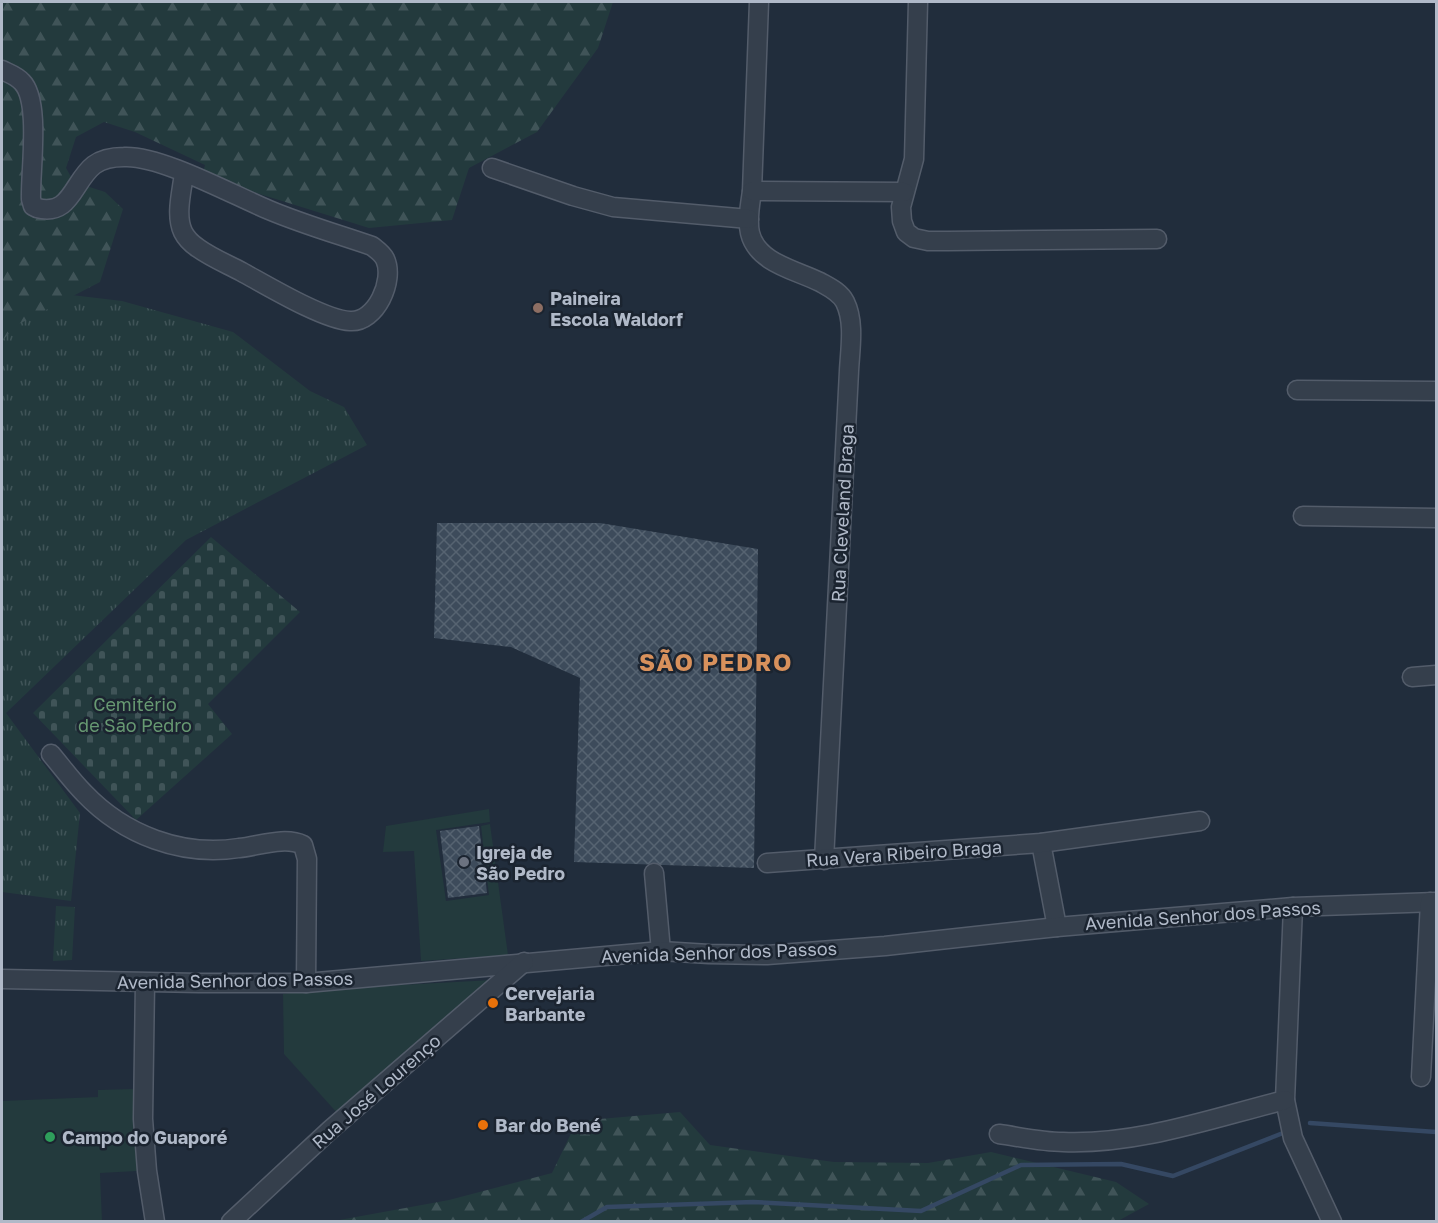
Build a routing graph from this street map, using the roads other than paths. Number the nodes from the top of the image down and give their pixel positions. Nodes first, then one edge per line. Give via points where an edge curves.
1 (759, 2) edge
2 (918, 2) edge
3 (2, 70) edge
4 (492, 168) dead end
5 (184, 173) junction
6 (752, 191) junction
7 (904, 192) junction
8 (749, 219) junction
9 (1157, 239) dead end
10 (1297, 390) dead end
11 (1437, 391) edge
12 (1303, 516) dead end
13 (1437, 518) edge
14 (1437, 675) edge
15 (1412, 677) dead end
16 (51, 754) dead end
17 (1200, 821) dead end
18 (1041, 843) junction
19 (824, 860) junction
20 (767, 863) dead end
21 (654, 873) dead end
22 (1433, 902) edge
23 (1293, 907) junction
24 (1057, 927) junction
25 (661, 951) junction
26 (524, 962) junction
27 (2, 979) edge
28 (145, 982) junction
29 (306, 983) junction
30 (1421, 1077) dead end
31 (1284, 1100) junction
32 (999, 1134) dead end
33 (155, 1221) edge
34 (231, 1221) edge
35 (1332, 1221) edge

1 - 6 street
2 - 7 street via 914,159
3 - 5 street via 23,82 29,94 34,138 31,199 37,208 50,210 62,204 94,165 109,158 146,159
4 - 8 street via 613,207
5 - 5 street via 270,210 372,246 386,259 380,301 362,320 334,317 197,248 181,229
6 - 7 street
6 - 8 street
7 - 9 street via 901,207 906,232 928,241
8 - 19 street, Rua Cleveland Braga via 755,246 781,265 832,288 845,301 849,316
10 - 11 street
12 - 13 street
14 - 15 street
16 - 29 street via 84,794 108,815 166,844 214,851 289,841 303,845 307,859
17 - 18 street, Rua Vera Ribeiro Braga
18 - 19 street, Rua Vera Ribeiro Braga
18 - 24 street
19 - 20 street, Rua Vera Ribeiro Braga
21 - 25 street
22 - 23 street, Avenida Senhor dos Passos
22 - 30 street
23 - 24 street, Avenida Senhor dos Passos
23 - 31 street
24 - 25 street, Avenida Senhor dos Passos via 767,955
25 - 26 street, Avenida Senhor dos Passos
26 - 29 street, Avenida Senhor dos Passos
26 - 34 street, Rua José Lourenço
27 - 28 street, Avenida Senhor dos Passos
28 - 29 street, Avenida Senhor dos Passos
28 - 33 street via 143,1119
31 - 32 street via 1143,1136 1111,1140 1063,1142
31 - 35 street via 1293,1138

